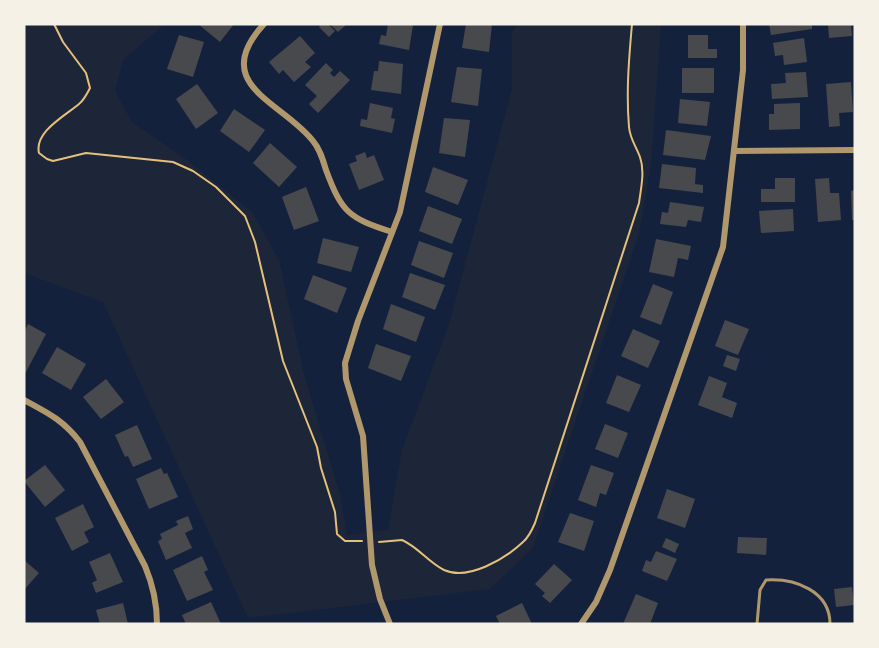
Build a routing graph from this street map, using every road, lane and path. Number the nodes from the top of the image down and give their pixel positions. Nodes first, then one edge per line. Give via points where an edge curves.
1 (54, 24) edge
2 (264, 24) edge
3 (440, 24) edge
4 (632, 24) edge
5 (743, 24) edge
6 (855, 150) edge
7 (734, 151) junction
8 (392, 232) junction
9 (24, 400) edge
10 (369, 541) junction
11 (157, 624) edge
12 (390, 624) edge
13 (580, 624) edge
14 (757, 624) edge
15 (830, 624) edge

1 - 10 path via 86,73 90,88 79,104 42,134 39,153 53,161 86,153 173,162 193,171 239,210 255,242 283,362 317,447 337,534 345,541
2 - 8 street via 245,55 250,83 315,143 345,209 357,219
3 - 8 street via 404,198
4 - 10 path via 629,125 642,167 639,203 535,523 522,543 497,560 460,574 444,570 402,540
5 - 7 street via 743,70
6 - 7 street
7 - 13 street via 726,229 718,263 610,570 596,602
8 - 10 street via 345,363 363,436
9 - 11 street via 55,416 80,442 149,576
10 - 12 street via 374,576
14 - 15 lane via 760,590 766,580 780,579 816,592 826,603

